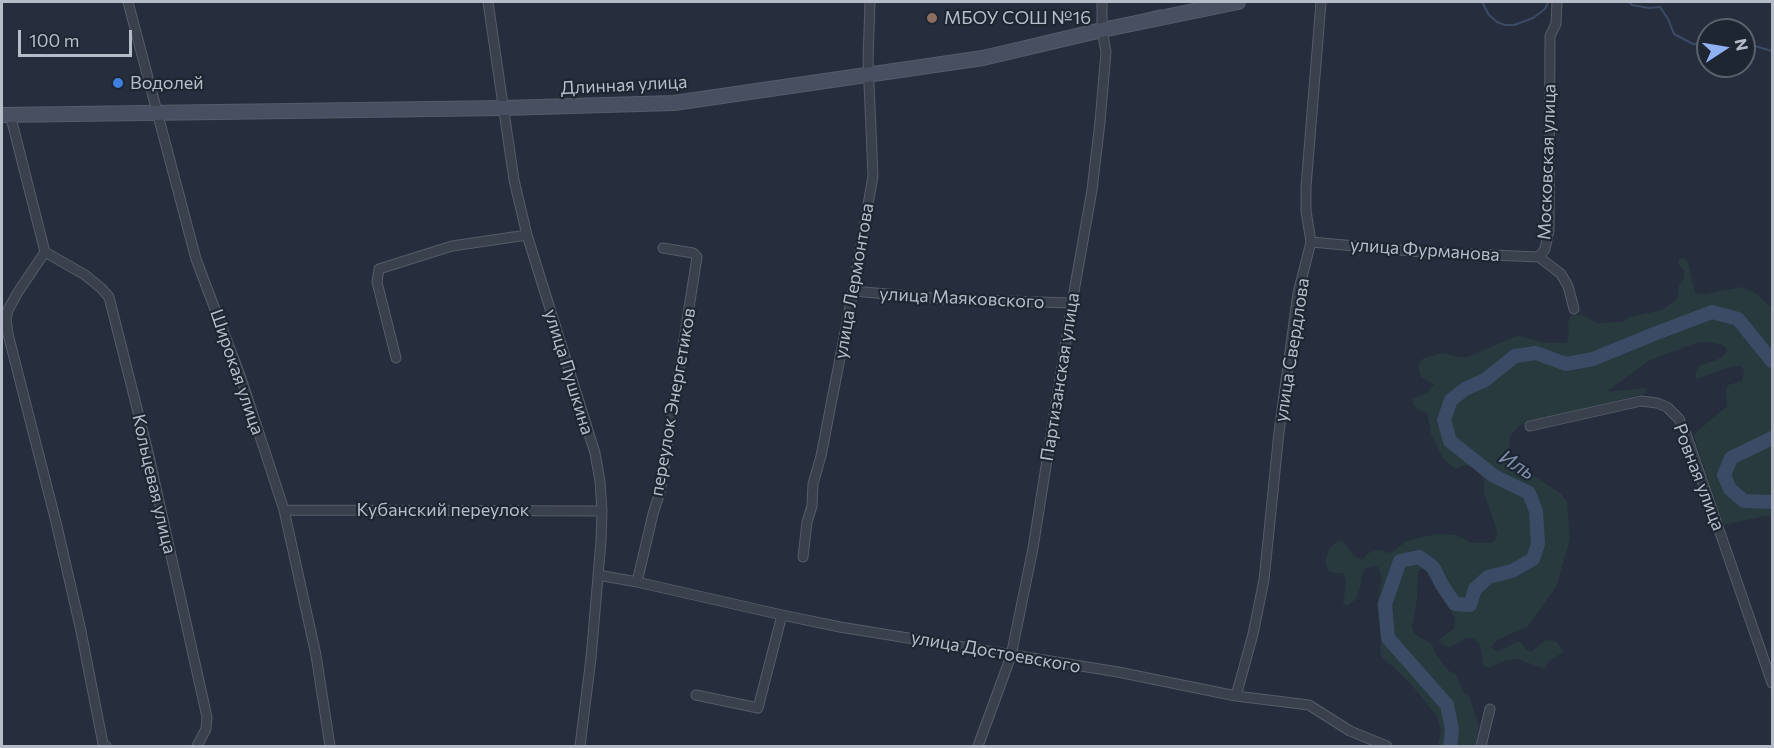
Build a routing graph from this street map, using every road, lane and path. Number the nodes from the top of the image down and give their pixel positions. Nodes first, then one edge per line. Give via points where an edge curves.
1 (128, 2) edge
2 (488, 2) edge
3 (870, 2) edge
4 (1102, 2) edge
5 (1238, 2) edge
6 (1321, 2) edge
7 (1557, 4) edge
8 (1102, 30) junction
9 (869, 75) junction
10 (504, 108) junction
11 (156, 112) junction
12 (6, 115) edge
13 (527, 235) junction
14 (1311, 242) junction
15 (663, 248) dead end
16 (45, 252) junction
17 (1539, 257) junction
18 (853, 291) junction
19 (1072, 303) junction
20 (1574, 309) dead end
21 (396, 358) dead end
22 (1530, 426) dead end
23 (284, 510) junction
24 (602, 511) junction
25 (803, 557) dead end
26 (598, 576) junction
27 (637, 582) junction
28 (782, 615) junction
29 (1011, 656) junction
30 (1773, 683) edge
31 (696, 695) dead end
32 (1236, 696) junction
33 (1490, 709) dead end
34 (106, 747) edge
35 (197, 747) edge
36 (330, 747) edge
37 (580, 747) edge
38 (978, 747) edge
39 (1387, 747) edge
40 (1481, 747) edge

1 - 11 street, Широкая улица
2 - 10 street, улица Пушкина
3 - 9 street, улица Лермонтова
4 - 8 street, Партизанская улица
5 - 8 main road, Длинная улица
6 - 14 street, улица Свердлова via 1306,187
7 - 17 street, Московская улица via 1556,24 1550,36 1549,230
8 - 9 main road, Длинная улица via 983,57
8 - 19 street, Партизанская улица via 1106,52 1100,122
9 - 10 main road, Длинная улица via 674,103
9 - 18 street, улица Лермонтова via 873,176
10 - 11 main road, Длинная улица
10 - 13 street, улица Пушкина
11 - 12 main road, Длинная улица
11 - 23 street, Широкая улица via 196,259 241,378
12 - 16 street
13 - 21 street via 452,246 379,269 376,282
13 - 24 street, улица Пушкина via 595,453
14 - 17 street, улица Фурманова
14 - 32 street, улица Свердлова via 1296,304 1264,580
15 - 27 street, переулок Энергетиков via 697,257 660,492
16 - 34 street via 18,292 6,319
16 - 35 street, Кольцевая улица via 85,275 109,297 207,717
17 - 20 street, Московская улица via 1561,274
18 - 19 street, улица Маяковского via 944,299
18 - 25 street, улица Лермонтова via 813,484
19 - 29 street, Партизанская улица via 1033,548
22 - 30 street, Ровная улица via 1641,400 1657,402 1679,419
23 - 24 street, Кубанский переулок
23 - 36 street, Широкая улица via 316,655
24 - 26 street, улица Пушкина
26 - 27 street, улица Достоевского
26 - 37 street, улица Пушкина
27 - 28 street, улица Достоевского
28 - 29 street, улица Достоевского
28 - 31 street via 758,708
29 - 32 street, улица Достоевского via 1107,670
29 - 38 street, Партизанская улица
32 - 39 street, улица Достоевского via 1309,705 1350,731
33 - 40 street

